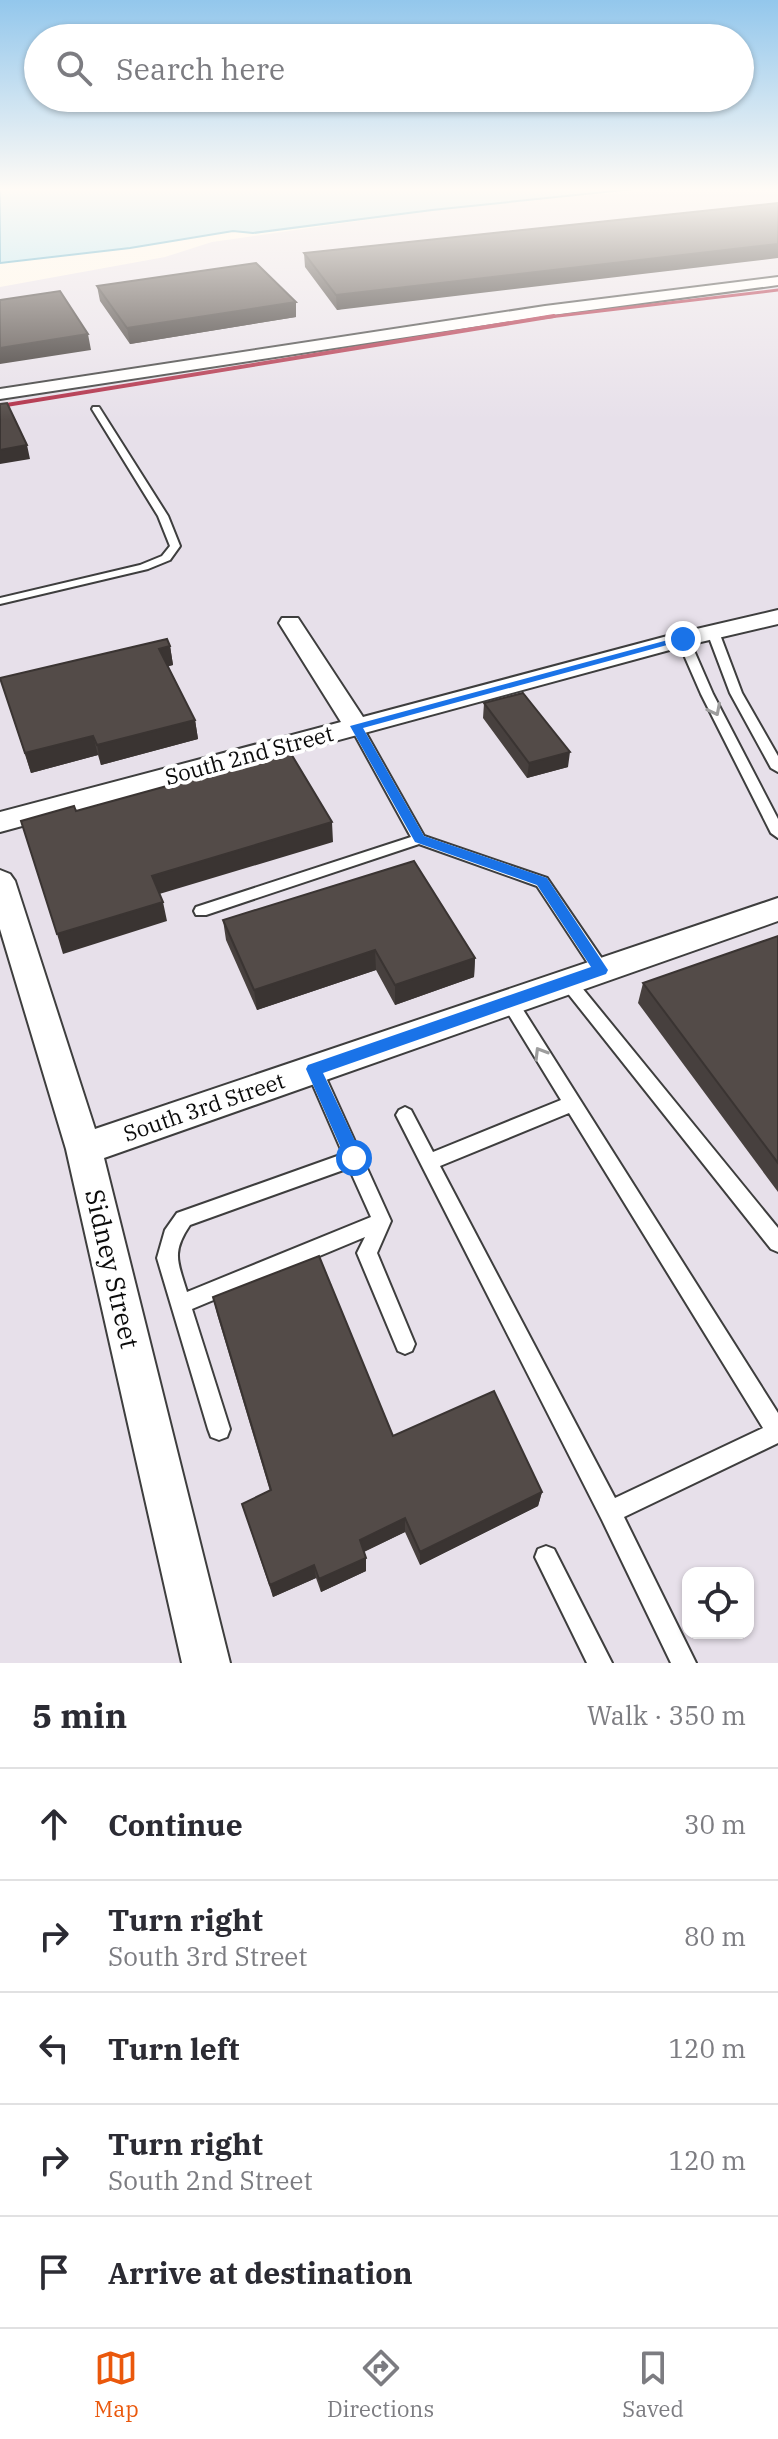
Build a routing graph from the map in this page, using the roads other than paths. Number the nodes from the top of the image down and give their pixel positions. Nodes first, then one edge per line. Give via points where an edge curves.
1 (778, 281) edge
2 (0, 394) edge
3 (96, 409) dead end
4 (0, 601) edge
5 (778, 617) edge
6 (290, 623) dead end
7 (713, 632) junction
8 (683, 639) junction
9 (356, 726) junction
10 (778, 768) edge
11 (0, 822) edge
12 (778, 833) edge
13 (419, 839) junction
14 (0, 881) edge
15 (778, 909) edge
16 (201, 911) dead end
17 (601, 970) junction
18 (568, 982) junction
19 (509, 1002) junction
20 (314, 1069) junction
21 (571, 1104) junction
22 (405, 1115) dead end
23 (84, 1149) junction
24 (354, 1158) junction
25 (429, 1162) junction
26 (382, 1221) junction
27 (778, 1243) edge
28 (181, 1304) junction
29 (405, 1344) dead end
30 (219, 1429) dead end
31 (778, 1432) edge
32 (610, 1512) junction
33 (546, 1557) dead end
34 (206, 1663) edge
35 (600, 1663) edge
36 (684, 1663) edge

1 - 2 street
3 - 4 lane via 163,516 175,546 166,558 144,567
5 - 7 street, South 2nd Street
6 - 9 street
7 - 8 street, South 2nd Street
7 - 10 lane via 730,681
8 - 9 street, South 2nd Street
8 -> 12 lane
9 - 11 street, South 2nd Street
9 - 13 lane
13 - 16 lane
13 - 17 lane via 542,882
14 - 23 street, Sidney Street
15 - 17 street, South 3rd Street
17 - 18 street, South 3rd Street
18 - 19 street, South 3rd Street
18 - 27 lane
19 - 20 street, South 3rd Street
21 -> 19 lane
20 - 23 street, South 3rd Street
20 - 24 lane
21 - 25 lane
21 - 31 lane
22 - 25 lane
23 - 34 street, Sidney Street
24 - 26 lane
24 - 28 lane via 184,1219 172,1236 167,1258
25 - 32 lane
26 - 28 lane
26 - 29 lane via 367,1253
28 - 30 lane
31 - 32 lane
32 - 36 lane
33 - 35 lane

